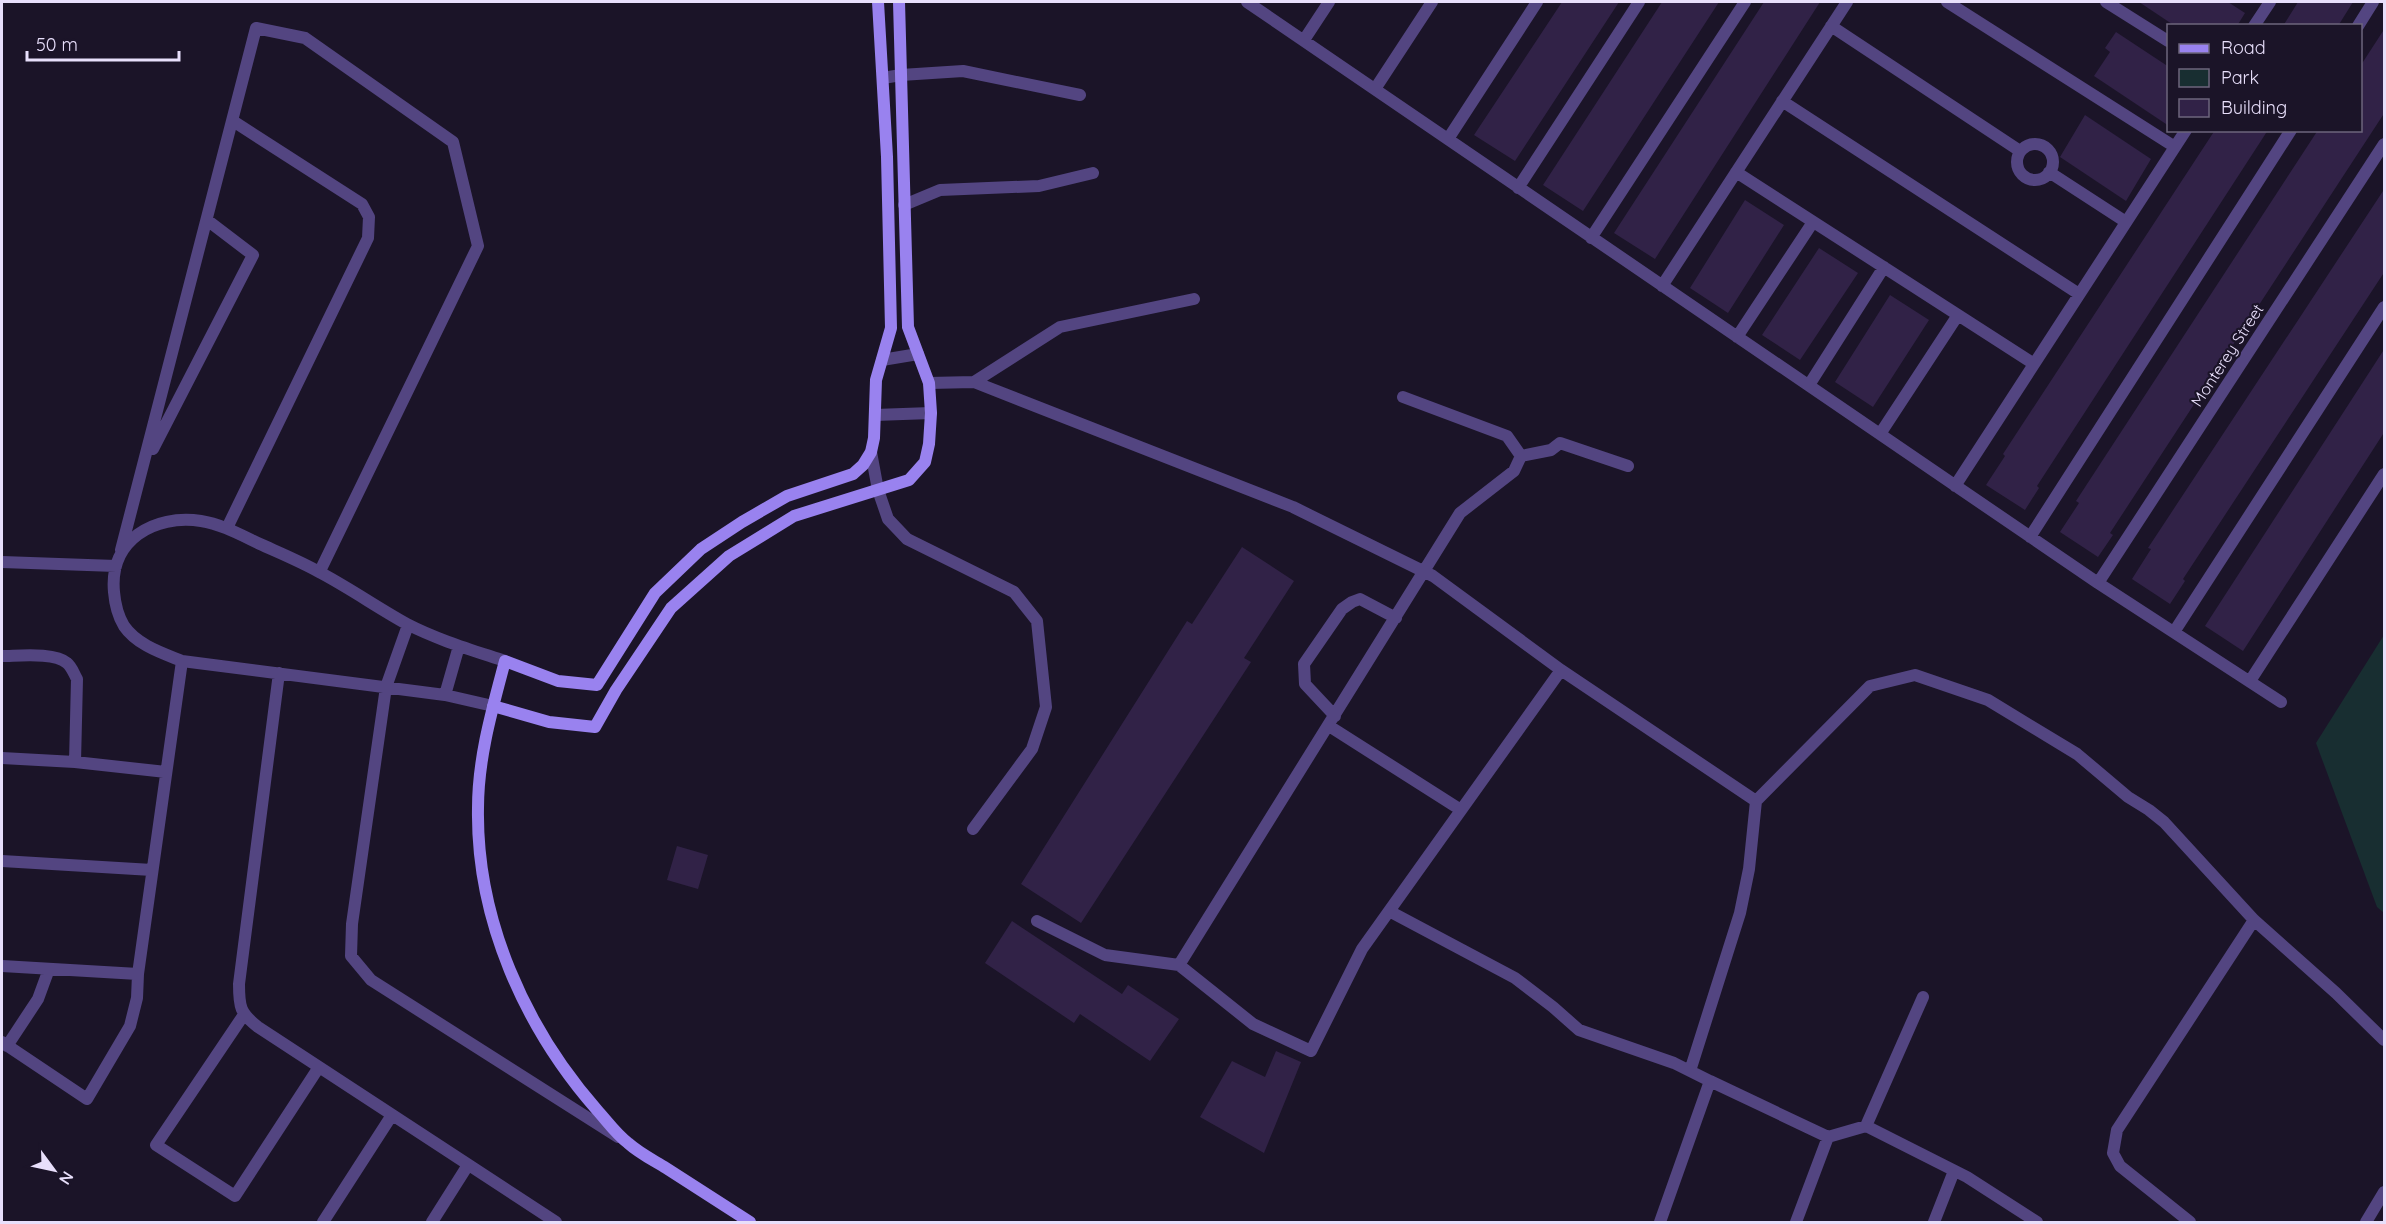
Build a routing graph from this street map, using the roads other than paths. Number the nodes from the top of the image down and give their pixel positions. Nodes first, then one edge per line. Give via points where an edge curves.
1 (878, 2) edge
2 (898, 2) edge
3 (1247, 2) edge
4 (1329, 2) edge
5 (1432, 2) edge
6 (1537, 2) edge
7 (1639, 2) edge
8 (1745, 2) edge
9 (1847, 2) edge
10 (1947, 2) edge
11 (2106, 2) edge
12 (2267, 2) edge
13 (2373, 2) edge
14 (2255, 24) edge
15 (2359, 24) edge
16 (1831, 26) junction
17 (1304, 40) junction
18 (2167, 40) edge
19 (901, 75) junction
20 (882, 78) junction
21 (1375, 88) junction
22 (1080, 95) dead end
23 (1782, 101) junction
24 (232, 121) junction
25 (2185, 132) edge
26 (2290, 132) edge
27 (1448, 139) junction
28 (2385, 144) edge
29 (2175, 147) junction
30 (2020, 151) junction
31 (1736, 172) junction
32 (2049, 172) junction
33 (1093, 173) dead end
34 (1518, 188) junction
35 (904, 205) junction
36 (207, 220) junction
37 (1813, 222) junction
38 (2126, 222) junction
39 (1591, 238) junction
40 (1884, 267) junction
41 (1662, 286) junction
42 (2079, 294) junction
43 (1194, 299) dead end
44 (2385, 307) edge
45 (1958, 315) junction
46 (1737, 337) junction
47 (918, 354) junction
48 (882, 360) junction
49 (2034, 364) junction
50 (974, 382) junction
51 (929, 383) junction
52 (1809, 386) junction
53 (1403, 397) dead end
54 (931, 413) junction
55 (875, 414) junction
56 (1880, 434) junction
57 (871, 452) junction
58 (1521, 456) junction
59 (1628, 466) dead end
60 (143, 469) junction
61 (2385, 474) edge
62 (1955, 486) junction
63 (879, 490) junction
64 (226, 528) junction
65 (2030, 537) junction
66 (121, 550) junction
67 (2, 562) edge
68 (116, 566) junction
69 (320, 572) junction
70 (1425, 572) junction
71 (2098, 583) junction
72 (1396, 618) junction
73 (408, 624) junction
74 (2174, 632) junction
75 (459, 646) junction
76 (2, 656) edge
77 (182, 661) junction
78 (505, 662) junction
79 (1561, 670) junction
80 (279, 673) junction
81 (2250, 681) junction
82 (386, 687) junction
83 (445, 695) junction
84 (2281, 702) dead end
85 (493, 706) junction
86 (1332, 721) junction
87 (2, 758) edge
88 (75, 762) junction
89 (166, 772) junction
90 (1756, 801) junction
91 (1461, 810) junction
92 (973, 829) dead end
93 (2, 861) edge
94 (152, 870) junction
95 (1389, 911) junction
96 (2254, 920) junction
97 (1036, 921) dead end
98 (1179, 965) junction
99 (2, 966) edge
100 (49, 969) junction
101 (138, 974) junction
102 (1923, 997) dead end
103 (243, 1016) junction
104 (2385, 1040) edge
105 (4, 1044) edge
106 (319, 1067) junction
107 (1690, 1071) junction
108 (1710, 1081) junction
109 (392, 1115) junction
110 (1866, 1126) junction
111 (1828, 1137) junction
112 (627, 1143) junction
113 (468, 1165) junction
114 (1954, 1171) junction
115 (2385, 1191) edge
116 (542, 1219) edge
117 (323, 1222) edge
118 (432, 1222) edge
119 (556, 1222) edge
120 (750, 1222) edge
121 (1660, 1222) edge
122 (1796, 1222) edge
123 (1934, 1222) edge
124 (2037, 1222) edge
125 (2190, 1222) edge
126 (2366, 1222) edge

1 - 20 street
2 - 19 street
3 - 17 street
4 - 17 street
5 - 21 street
6 - 27 street
7 - 34 street
8 - 39 street
9 - 16 street
10 - 29 street
11 - 18 street
12 - 14 street
13 - 15 street
16 - 23 street
16 - 30 street
17 - 21 street
19 - 20 street
19 - 22 street via 963,70
19 - 35 street
20 - 48 street via 891,328
21 - 27 street
23 - 31 street
23 - 42 street
24 - 36 street
24 - 64 street via 362,204 369,217 368,238
24 - 69 street via 256,28 305,38 453,142 478,246
25 - 29 street
26 - 65 street
27 - 34 street
28 - 71 street, Monterey Street
29 - 38 street
30 - 32 street via 2017,163 2027,178 2039,179
30 - 32 street via 2031,144 2043,145 2053,160
31 - 37 street
31 - 41 street
32 - 38 street
33 - 35 street via 1039,186 940,190
34 - 39 street
35 - 47 street via 908,327
36 - 60 street
36 - 60 street via 253,255
37 - 40 street
37 - 46 street
38 - 42 street
39 - 41 street
40 - 45 street
40 - 52 street
41 - 46 street
42 - 49 street
43 - 50 street via 1060,327
44 - 74 street
45 - 49 street
45 - 56 street
46 - 52 street
47 - 48 street
47 - 51 street
48 - 55 street via 876,380
49 - 62 street
50 - 51 street
50 - 70 street via 1293,507
51 - 54 street
52 - 56 street
53 - 58 street via 1507,436
54 - 55 street
54 - 63 street via 925,462 909,480
55 - 57 street
56 - 62 street
57 - 63 street
57 - 78 street via 853,474 787,496 701,549 655,593 597,685 558,681
58 - 59 street via 1551,450 1560,443
58 - 70 street via 1514,471 1460,513
60 - 66 street
61 - 81 street
62 - 65 street
63 - 85 street via 794,516 729,556 670,608 595,727 549,722
63 - 92 street via 888,519 907,539 1014,592 1036,621 1046,707 1032,749
64 - 66 street via 203,521 170,521 150,526
64 - 69 street
65 - 71 street
66 - 68 street
67 - 68 street
68 - 77 street via 116,607 125,627 145,646
69 - 73 street
70 - 72 street
70 - 79 street
71 - 74 street
72 - 86 street
72 - 86 street via 1360,599 1352,602 1342,609 1304,664 1305,684
73 - 75 street
73 - 82 street
74 - 81 street
75 - 78 street
75 - 83 street
76 - 88 street via 49,656 66,661 77,679
77 - 80 street
77 - 89 street
78 - 85 street
79 - 90 street
79 - 91 street
80 - 82 street
80 - 103 street via 238,984
81 - 84 street
82 - 83 street
82 - 112 street via 352,924 351,956 371,980
83 - 85 street
85 - 112 street via 479,772 478,810 485,884 505,958 518,992 559,1062
86 - 91 street
86 - 98 street
87 - 88 street
88 - 89 street
89 - 94 street
90 - 96 street via 1870,686 1915,675 1988,700 2077,754 2164,822
90 - 107 street via 1740,913
91 - 95 street
93 - 94 street
94 - 101 street
95 - 98 street via 1362,949 1311,1051 1253,1024
95 - 107 street via 1515,978 1579,1030
96 - 104 street
96 - 125 street via 2117,1130 2114,1153 2120,1166
97 - 98 street via 1105,955
99 - 100 street
100 - 101 street
100 - 105 street via 38,999
101 - 105 street via 138,998 130,1026 87,1099
102 - 110 street
103 - 106 street
103 - 106 street via 156,1145 235,1196
106 - 109 street
107 - 108 street
108 - 111 street
108 - 121 street
109 - 113 street
109 - 117 street
110 - 111 street
110 - 114 street
111 - 122 street
112 - 120 street
113 - 116 street
113 - 118 street
114 - 123 street
114 - 124 street
115 - 126 street
116 - 119 street

